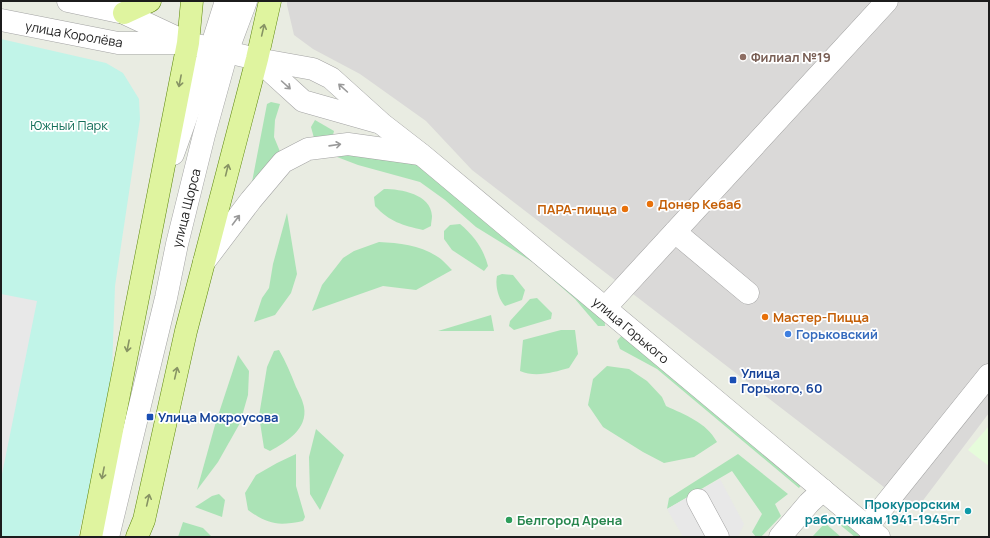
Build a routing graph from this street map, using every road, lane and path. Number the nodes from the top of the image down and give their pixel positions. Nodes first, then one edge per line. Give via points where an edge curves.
1 (68, 1) edge
2 (150, 1) edge
3 (192, 1) edge
4 (226, 1) edge
5 (246, 1) edge
6 (270, 1) edge
7 (887, 1) edge
8 (124, 13) junction
9 (1, 20) edge
10 (188, 42) junction
11 (219, 50) junction
12 (257, 59) junction
13 (382, 124) junction
14 (422, 155) junction
15 (158, 194) junction
16 (675, 232) junction
17 (204, 262) junction
18 (748, 293) dead end
19 (605, 308) junction
20 (989, 375) edge
21 (136, 417) junction
22 (823, 490) junction
23 (698, 500) dead end
24 (873, 532) edge
25 (91, 537) edge
26 (108, 537) edge
27 (137, 537) edge
28 (718, 537) edge
29 (780, 537) edge

1 - 8 street
2 - 8 main road
3 - 10 main road
4 - 11 street, улица Щорса
5 - 11 street, улица Щорса
12 -> 6 main road
7 - 16 street
8 - 10 street
9 - 10 street, улица Королёва via 118,43
10 - 11 street
10 -> 15 main road
11 - 12 street
11 - 15 street, улица Щорса
11 - 21 street, улица Щорса via 204,135
12 -> 13 street, улица Горького via 303,101
13 -> 12 street, улица Горького via 331,78 313,69
17 -> 12 main road
13 - 14 street, улица Горького
17 -> 14 street via 283,162 308,149 348,144
14 - 19 street, улица Горького
15 - 21 street, улица Щорса
15 -> 25 main road
16 - 18 street
16 - 19 street
27 -> 17 main road via 144,520
19 - 22 street, улица Горького
20 - 24 street
21 - 26 street, улица Щорса
22 - 24 street, улица Горького
22 - 29 street
23 - 28 street

